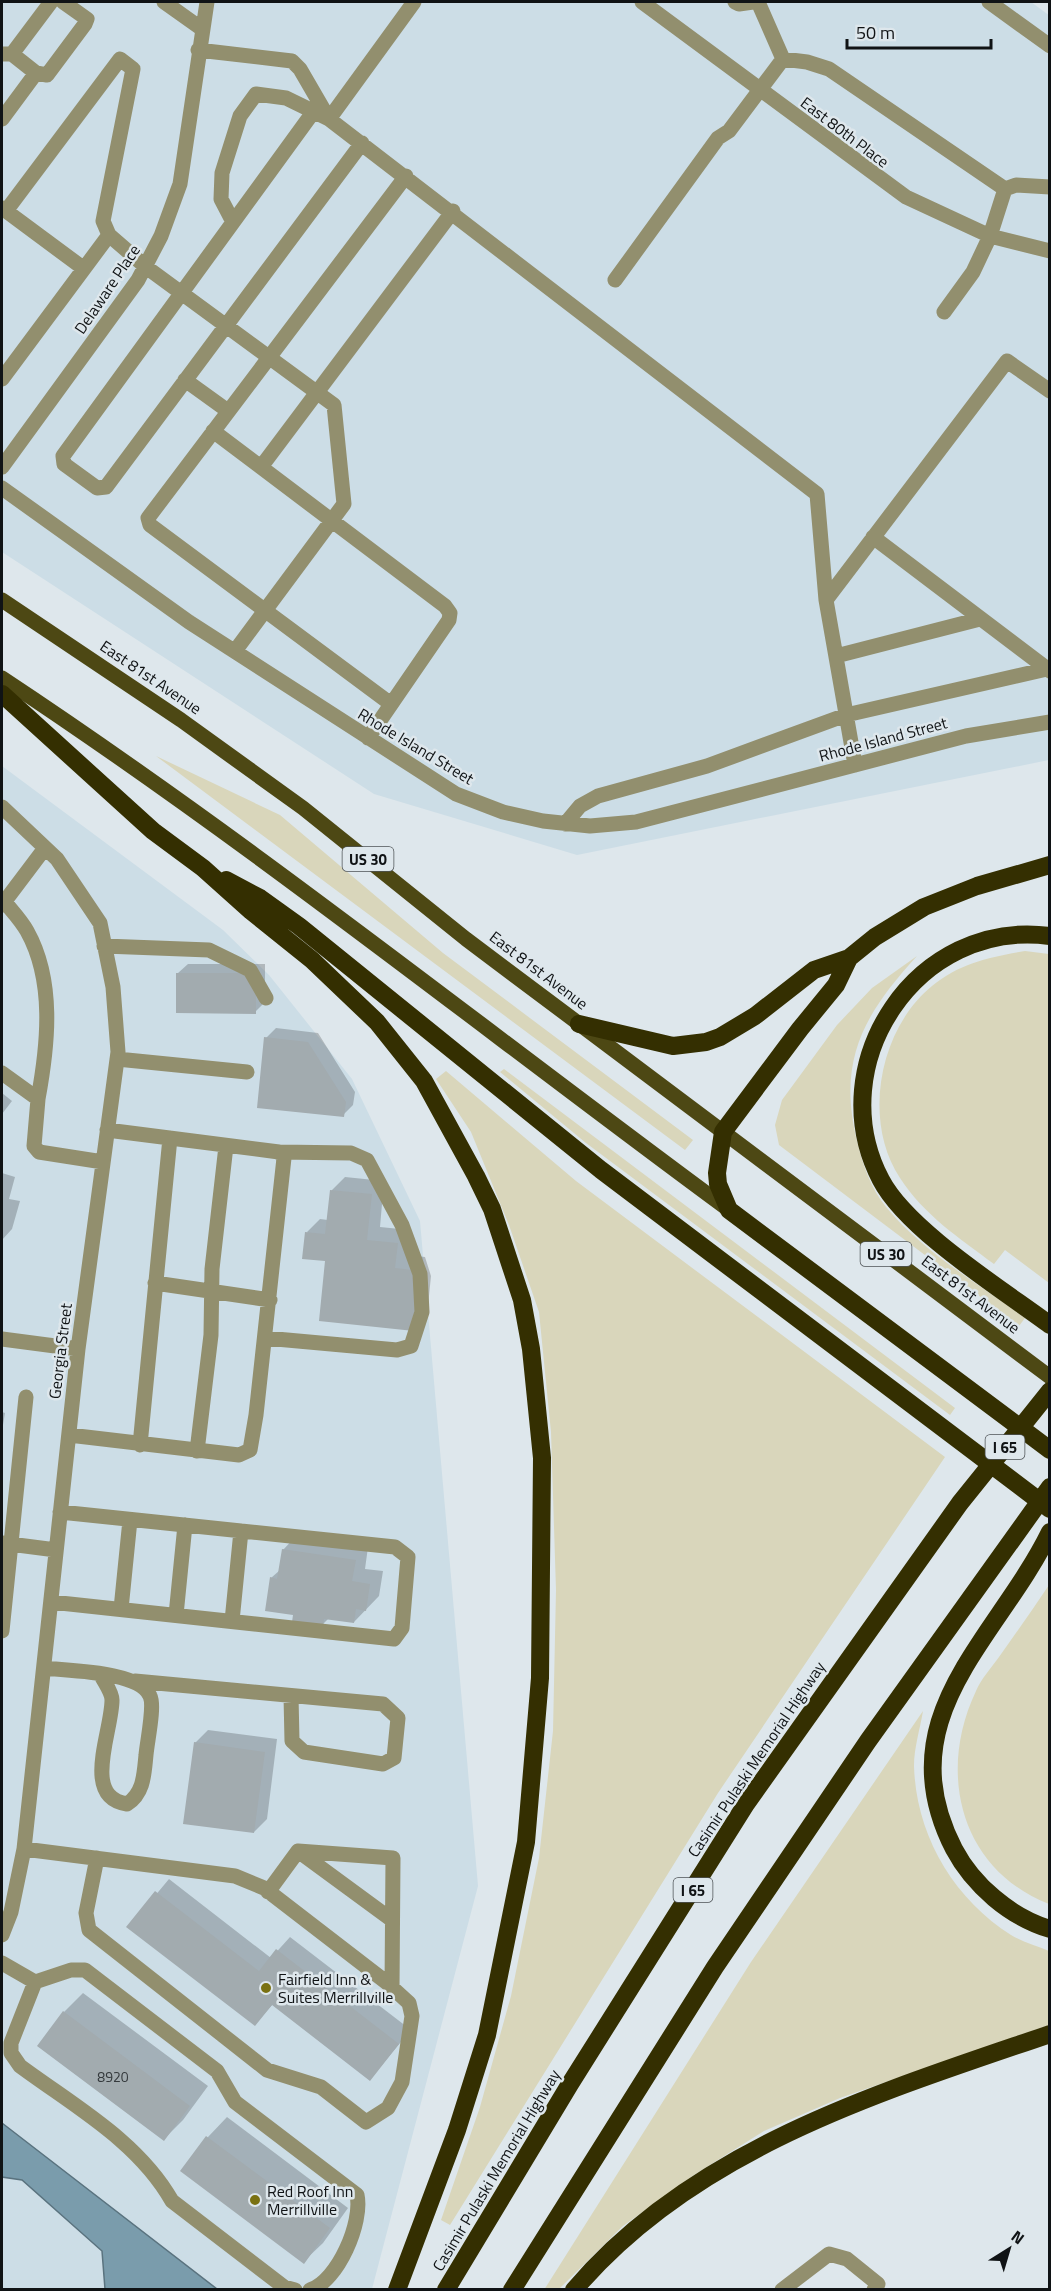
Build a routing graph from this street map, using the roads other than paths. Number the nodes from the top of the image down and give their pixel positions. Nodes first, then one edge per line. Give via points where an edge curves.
1 (51, 2) edge
2 (63, 2) edge
3 (164, 2) edge
4 (207, 2) edge
5 (414, 2) edge
6 (642, 2) edge
7 (735, 2) edge
8 (753, 2) edge
9 (758, 2) edge
10 (989, 2) edge
11 (202, 29) junction
12 (1050, 46) edge
13 (198, 50) junction
14 (7, 54) edge
15 (783, 59) junction
16 (36, 73) junction
17 (760, 91) junction
18 (314, 111) junction
19 (2, 119) edge
20 (329, 119) junction
21 (362, 143) junction
22 (406, 176) junction
23 (1050, 187) edge
24 (1005, 189) junction
25 (4, 209) edge
26 (453, 211) junction
27 (233, 222) junction
28 (109, 235) junction
29 (990, 236) junction
30 (1050, 251) edge
31 (146, 267) junction
32 (83, 268) junction
33 (615, 280) dead end
34 (181, 292) junction
35 (944, 312) dead end
36 (226, 324) junction
37 (269, 356) junction
38 (2, 380) edge
39 (185, 380) junction
40 (1050, 391) edge
41 (317, 392) junction
42 (228, 411) junction
43 (213, 431) junction
44 (2, 467) edge
45 (261, 467) junction
46 (2, 488) edge
47 (332, 521) junction
48 (873, 537) junction
49 (2, 600) edge
50 (826, 600) junction
51 (265, 611) junction
52 (980, 619) junction
53 (235, 651) junction
54 (836, 656) junction
55 (1048, 670) edge
56 (2, 678) edge
57 (2, 694) edge
58 (391, 704) junction
59 (846, 715) junction
60 (1050, 722) edge
61 (368, 738) junction
62 (855, 765) junction
63 (2, 807) edge
64 (565, 824) junction
65 (45, 848) junction
66 (1050, 865) edge
67 (203, 868) junction
68 (3, 903) edge
69 (1050, 936) edge
70 (104, 946) junction
71 (849, 958) junction
72 (266, 998) dead end
73 (579, 1024) junction
74 (117, 1059) junction
75 (247, 1072) dead end
76 (2, 1073) edge
77 (38, 1099) junction
78 (107, 1130) junction
79 (723, 1132) junction
80 (170, 1138) junction
81 (226, 1146) junction
82 (279, 1152) junction
83 (103, 1162) junction
84 (729, 1210) junction
85 (155, 1283) junction
86 (212, 1293) junction
87 (270, 1300) junction
88 (1050, 1325) edge
89 (265, 1338) junction
90 (2, 1340) edge
91 (78, 1349) junction
92 (1050, 1377) edge
93 (1050, 1391) edge
94 (26, 1397) dead end
95 (69, 1435) junction
96 (140, 1445) junction
97 (1050, 1450) edge
98 (197, 1451) junction
99 (1050, 1487) edge
100 (1050, 1509) edge
101 (60, 1512) junction
102 (130, 1520) junction
103 (185, 1526) junction
104 (241, 1531) junction
105 (1050, 1532) edge
106 (7, 1544) edge
107 (56, 1550) junction
108 (51, 1602) junction
109 (121, 1609) junction
110 (176, 1615) junction
111 (232, 1621) junction
112 (2, 1631) edge
113 (44, 1668) junction
114 (100, 1675) junction
115 (135, 1681) junction
116 (291, 1696) junction
117 (24, 1849) junction
118 (298, 1851) junction
119 (97, 1858) junction
120 (268, 1892) junction
121 (393, 1920) junction
122 (1050, 1929) edge
123 (2, 1935) edge
124 (2, 1963) edge
125 (35, 1982) junction
126 (392, 1988) junction
127 (1050, 2034) edge
128 (296, 2289) edge
129 (310, 2289) edge
130 (397, 2289) edge
131 (446, 2289) edge
132 (512, 2289) edge
133 (574, 2289) edge
134 (782, 2289) edge
135 (874, 2289) edge

1 - 14 street
2 - 16 street via 87,19 47,75
3 - 11 street
4 - 11 street, Delaware Place
5 - 20 street
6 - 17 street, East 80th Place
7 - 8 street
9 - 15 street
10 - 12 street
11 - 13 street, Delaware Place
13 - 20 street via 292,61
13 - 31 street, Delaware Place via 180,184
14 - 16 street
15 - 17 street
15 - 24 street via 829,69
16 - 19 street
17 - 29 street, East 80th Place via 906,197
17 - 33 street via 729,131 718,138
18 - 20 street
18 - 27 street
18 - 27 street via 286,98 256,94 240,116 222,172 221,199
20 - 21 street
21 - 22 street
21 - 36 street
22 - 26 street
22 - 37 street
23 - 24 street via 1016,185
24 - 29 street
25 - 28 street via 120,60 133,69 103,221
25 - 32 street
26 - 41 street
26 - 50 street via 818,494
27 - 34 street
28 - 31 street
28 - 32 street
29 - 30 street, East 80th Place
29 - 35 street via 974,272
31 - 34 street
31 - 44 street, Delaware Place
32 - 38 street
34 - 36 street
34 - 39 street via 63,456 64,464 97,488 106,487
36 - 37 street
36 - 39 street
37 - 41 street
37 - 42 street
39 - 42 street
40 - 48 street via 1007,361
41 - 45 street
41 - 47 street via 334,405 344,504
42 - 43 street
43 - 45 street
43 - 51 street via 149,514 150,525
45 - 47 street
46 - 53 street, Rhode Island Street
47 - 51 street
47 - 58 street via 450,613
48 - 50 street
48 - 52 street
49 - 73 main road, East 81st Avenue / US 30 via 181,720 303,808
50 - 54 street
51 - 53 street
51 - 58 street
52 - 54 street
52 - 55 street
53 - 61 street, Rhode Island Street
54 - 59 street
55 - 59 street
56 - 84 main road via 215,825
57 - 67 highway via 153,831
58 - 61 street
59 - 62 street
59 - 64 street via 707,766 598,796 580,806
60 - 62 street, Rhode Island Street via 966,736
61 - 64 street, Rhode Island Street via 456,794 503,812
62 - 64 street, Rhode Island Street via 636,822
63 - 65 street, Georgia Street
65 - 68 street
65 - 70 street, Georgia Street via 99,923
66 - 71 highway via 968,889 924,908 875,937
67 - 100 highway via 260,898 299,926 601,1170
67 - 130 highway via 346,991 377,1022 424,1081 492,1209 522,1300 531,1349 542,1458 540,1667 526,1842 487,2035 454,2140
68 - 77 street via 27,930 43,977 47,1019
69 - 88 highway via 1035,934 959,949 917,978 885,1018 873,1042 862,1095 870,1156 896,1202 924,1229
70 - 72 street via 209,950 250,970
70 - 74 street, Georgia Street via 113,987
71 - 73 highway via 814,970 743,1025 706,1042 655,1044
71 - 79 highway via 836,985
73 - 79 main road, East 81st Avenue / US 30
74 - 75 street
74 - 78 street, Georgia Street
76 - 77 street
77 - 83 street via 34,1146 39,1152
78 - 80 street
78 - 83 street, Georgia Street
79 - 84 highway via 717,1173
79 - 92 main road, East 81st Avenue / US 30
80 - 81 street
80 - 85 street
81 - 82 street
81 - 86 street
82 - 87 street via 284,1158 284,1179
82 - 89 street via 351,1153 367,1161 402,1225 420,1274 422,1312 411,1346 397,1350
83 - 91 street, Georgia Street
84 - 97 highway
85 - 86 street
85 - 96 street
86 - 87 street
86 - 98 street
87 - 89 street
89 - 98 street via 250,1450 239,1455
90 - 91 street
91 - 95 street, Georgia Street
93 - 131 highway, Casimir Pulaski Memorial Highway / I 65 via 960,1503 746,1804
94 - 106 street
95 - 96 street
95 - 101 street, Georgia Street
96 - 98 street
99 - 132 highway via 875,1731 715,1967
101 - 102 street
101 - 107 street, Georgia Street
102 - 103 street
102 - 109 street
103 - 104 street
103 - 110 street
104 - 111 street
104 - 111 street via 395,1547 402,1551 408,1557 402,1628 394,1639
105 - 122 highway via 952,1685 937,1729 933,1765 940,1817 962,1863 985,1890 1009,1909
106 - 107 street
106 - 112 street
107 - 108 street, Georgia Street
108 - 109 street
108 - 113 street, Georgia Street
109 - 110 street
110 - 111 street
113 - 114 street
113 - 117 street, Georgia Street
114 - 115 street
114 - 115 street via 112,1697 101,1782 107,1796 127,1804 136,1798 144,1780 152,1698
115 - 116 street
116 - 116 street via 383,1704 398,1718 394,1758 383,1764 304,1752 292,1741
117 - 119 street
117 - 123 street, Georgia Street via 11,1912
118 - 120 street
118 - 121 street
118 - 121 street via 393,1858
119 - 120 street via 235,1876
119 - 126 street via 86,1913 89,1930 267,2070 321,2087 366,2122 388,2108 402,2082 412,2016 409,2003
120 - 126 street
121 - 126 street
124 - 125 street
125 - 128 street via 12,2043 11,2053 20,2066 133,2148 172,2201 284,2287
125 - 129 street via 72,1970 85,1970 217,2071 235,2102 357,2195 355,2229 338,2265 320,2287
127 - 133 highway via 857,2103 754,2149 655,2215
134 - 135 street via 829,2254 847,2259 878,2284

